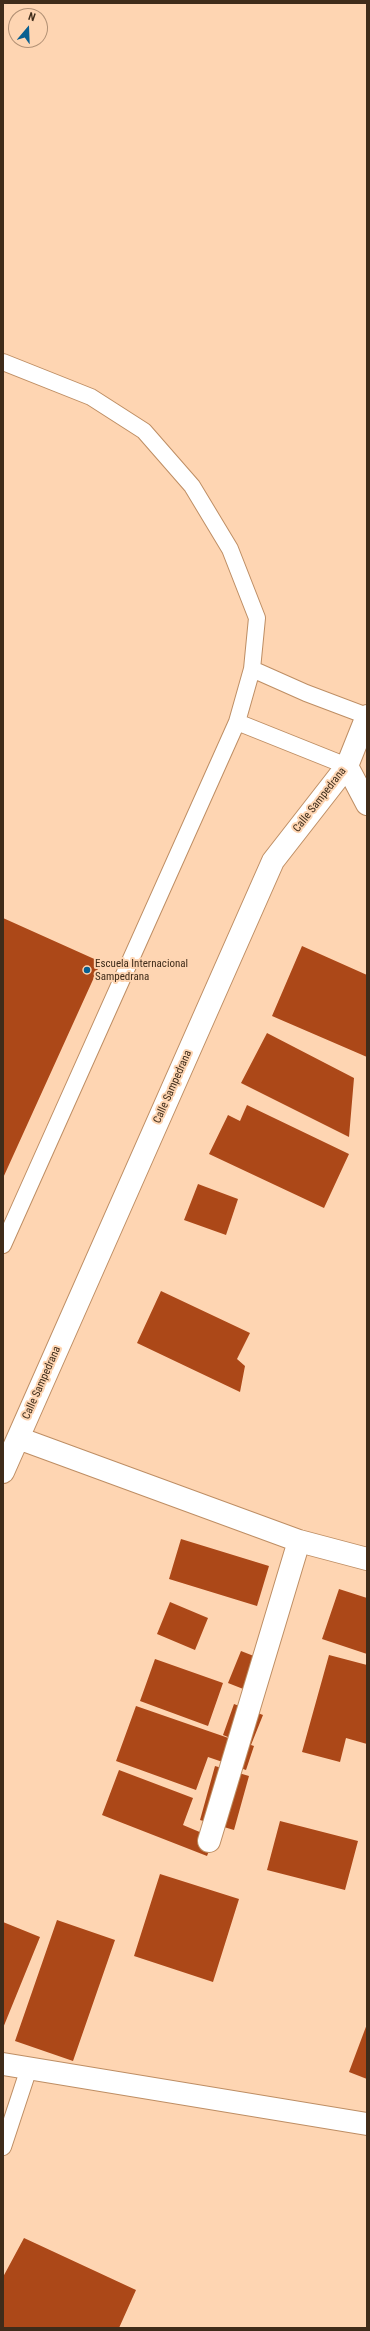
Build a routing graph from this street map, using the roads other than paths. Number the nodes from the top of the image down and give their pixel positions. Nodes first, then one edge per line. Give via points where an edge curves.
1 (3, 362) edge
2 (252, 669) junction
3 (367, 716) edge
4 (237, 722) junction
5 (347, 766) junction
6 (367, 804) edge
7 (3, 1245) edge
8 (18, 1438) junction
9 (3, 1472) edge
10 (299, 1541) junction
11 (367, 1559) edge
12 (209, 1841) dead end
13 (3, 2064) edge
14 (30, 2068) junction
15 (367, 2124) edge
16 (3, 2148) edge

1 - 2 lane via 91,397 144,431 192,486 230,549 257,618
2 - 3 lane
2 - 4 lane
3 - 5 street, Calle Sampedrana
4 - 5 lane
4 - 7 lane
5 - 6 street
5 - 8 street, Calle Sampedrana via 273,861
8 - 9 street, Calle Sampedrana
8 - 10 street
10 - 11 street
10 - 12 street
13 - 14 street
14 - 15 street
14 - 16 lane

